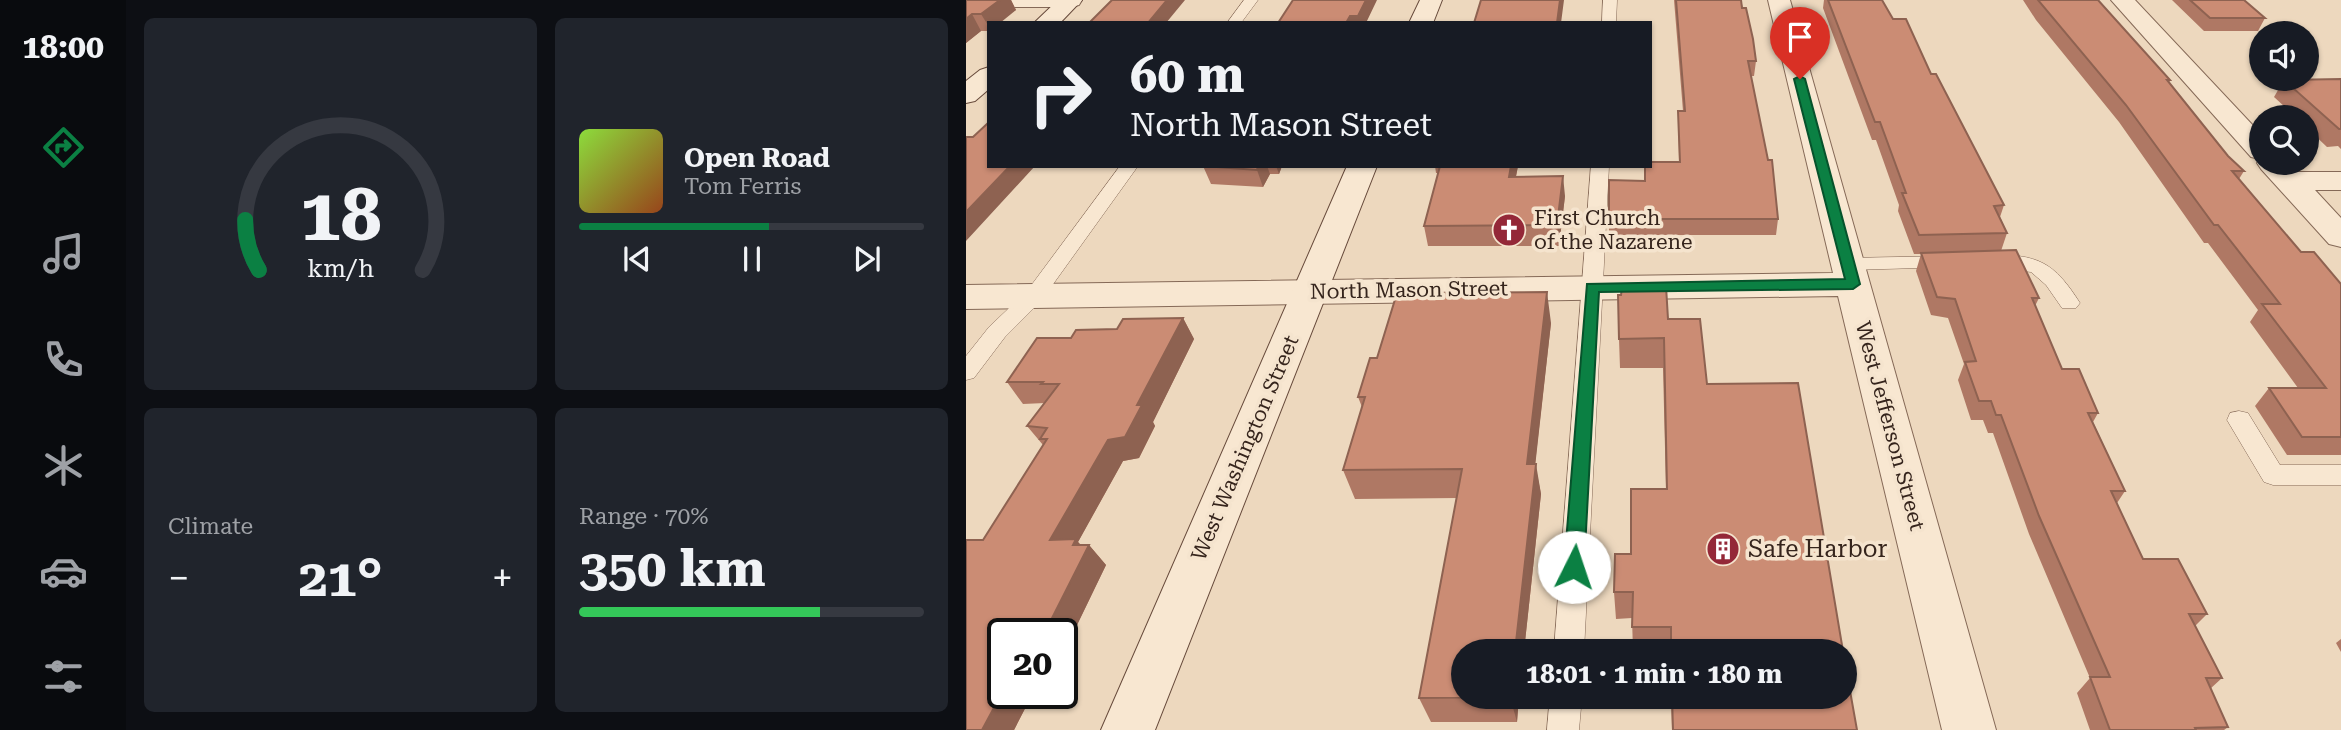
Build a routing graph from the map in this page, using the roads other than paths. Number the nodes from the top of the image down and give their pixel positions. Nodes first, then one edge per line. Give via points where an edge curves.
1 (1071, 0) edge
2 (1251, 0) edge
3 (1431, 0) edge
4 (1610, 0) edge
5 (1779, 0) edge
6 (2122, 0) edge
7 (966, 1) edge
8 (1048, 21) edge
9 (1235, 21) edge
10 (1422, 21) edge
11 (1609, 21) edge
12 (987, 77) edge
13 (966, 95) edge
14 (2249, 138) edge
15 (1128, 168) edge
16 (1361, 168) edge
17 (1600, 168) edge
18 (2283, 175) edge
19 (2300, 175) edge
20 (2341, 181) edge
21 (2341, 237) edge
22 (1850, 274) junction
23 (1592, 288) junction
24 (1310, 291) junction
25 (1034, 296) junction
26 (966, 297) edge
27 (2069, 303) dead end
28 (966, 372) edge
29 (2239, 421) dead end
30 (2341, 475) edge
31 (1570, 639) edge
32 (1565, 709) edge
33 (1128, 730) edge
34 (1563, 730) edge
35 (1969, 730) edge

1 - 7 street
1 - 8 street
2 - 9 lane
3 - 10 street
4 - 11 lane
5 - 22 street, West Jefferson Street
6 - 14 street
12 - 13 street
15 - 25 lane
16 - 24 street, West Washington Street
17 - 23 lane
18 - 21 street
19 - 20 street
22 - 23 street, North Mason Street
22 - 27 lane via 2024,260 2053,275
22 - 35 street, West Jefferson Street
23 - 24 street, North Mason Street
23 - 31 lane
24 - 25 street, North Mason Street
24 - 33 street, West Washington Street
25 - 26 street, North Mason Street
25 - 28 lane
29 - 30 lane via 2273,475
32 - 34 lane

